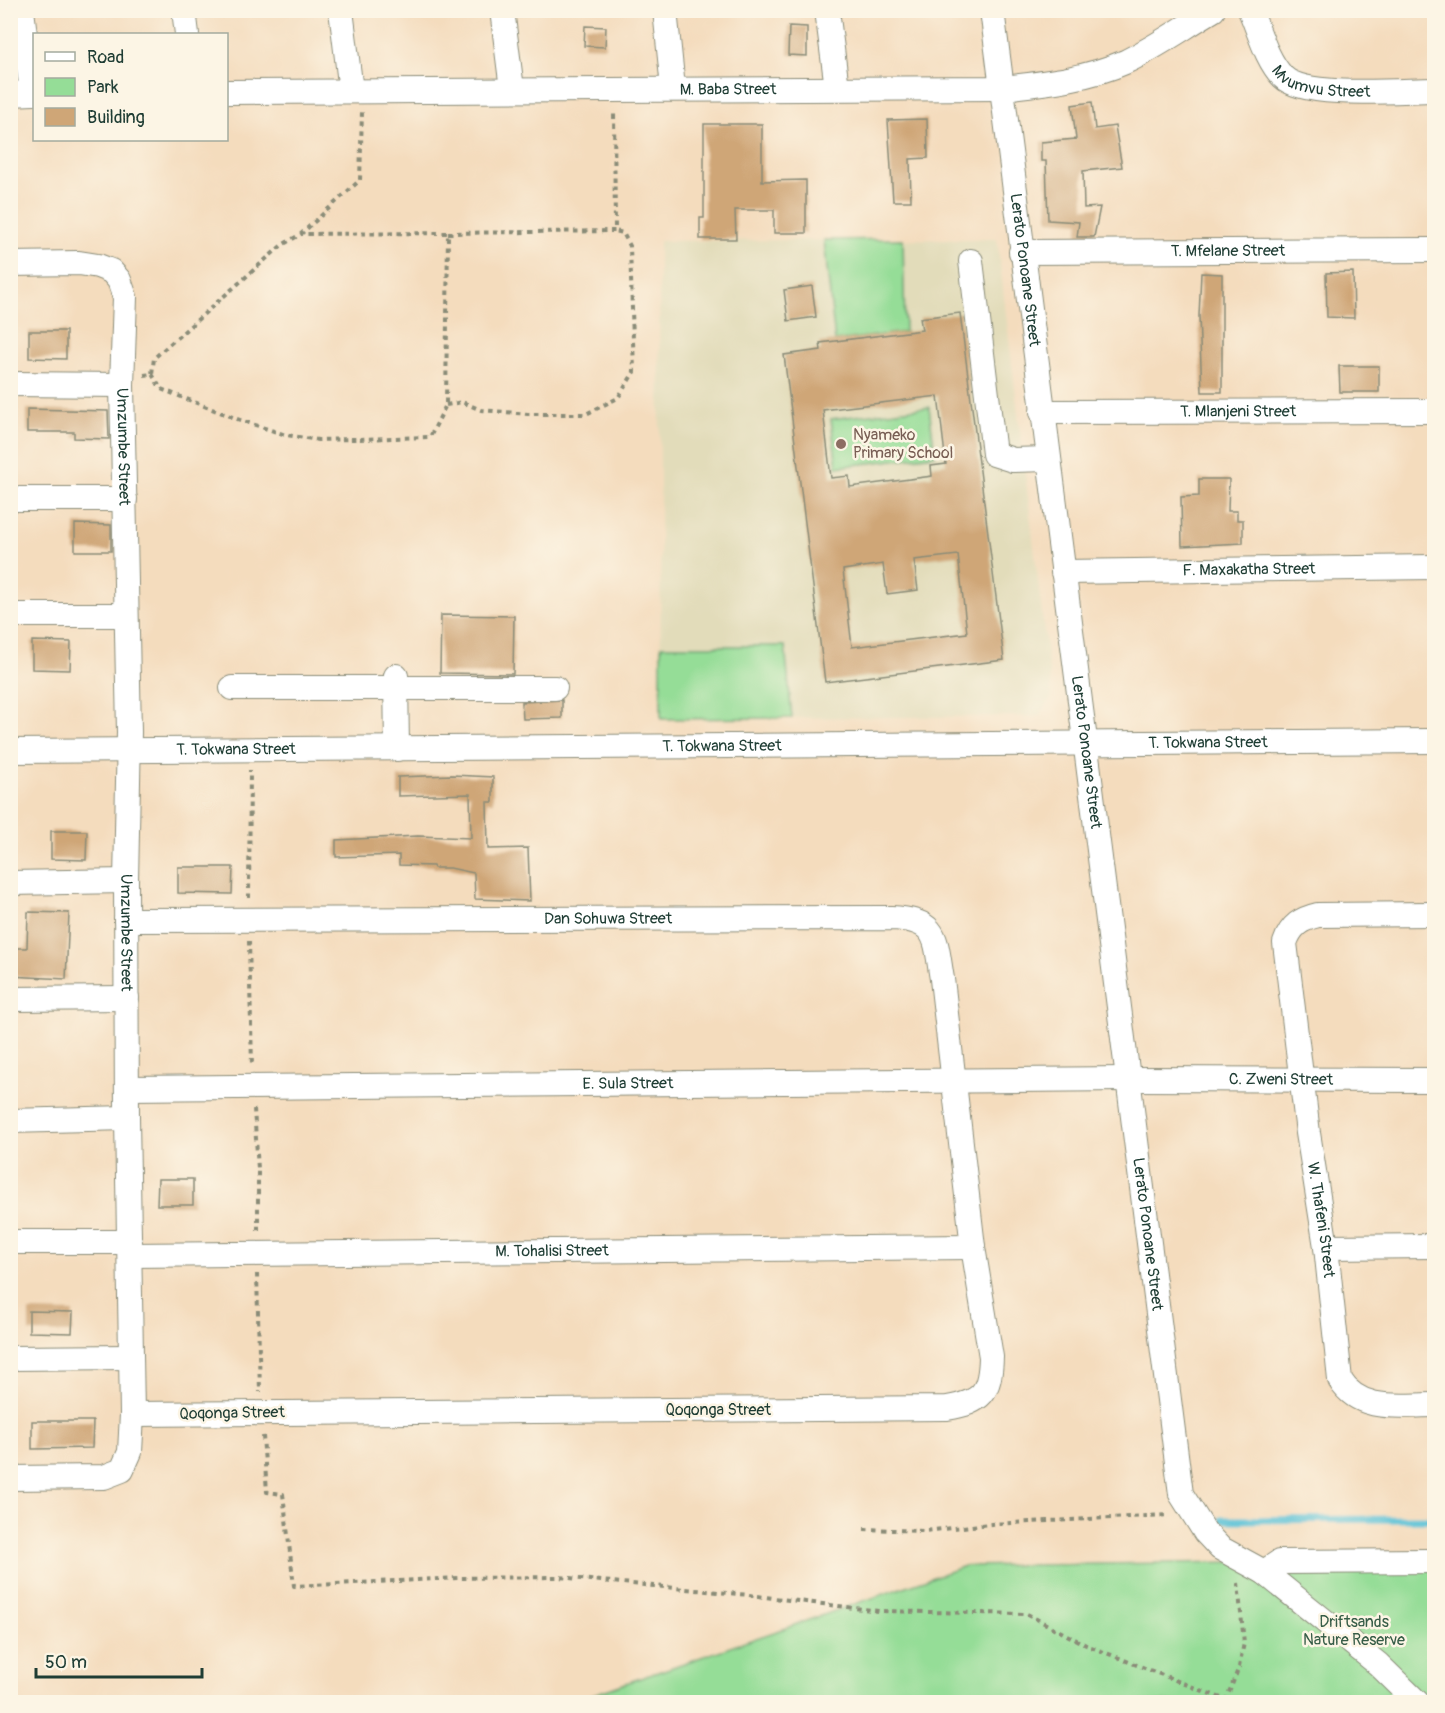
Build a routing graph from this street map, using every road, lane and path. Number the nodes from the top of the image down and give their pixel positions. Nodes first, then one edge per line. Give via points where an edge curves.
1 (22, 10) edge
2 (184, 10) edge
3 (341, 10) edge
4 (502, 10) edge
5 (665, 10) edge
6 (827, 10) edge
7 (992, 10) edge
8 (1213, 10) edge
9 (1250, 10) edge
10 (187, 33) edge
11 (622, 88) junction
12 (673, 88) junction
13 (837, 88) junction
14 (1003, 88) junction
15 (512, 89) junction
16 (1434, 90) edge
17 (357, 91) junction
18 (228, 92) edge
19 (26, 94) edge
20 (615, 231) junction
21 (448, 233) junction
22 (301, 234) junction
23 (1434, 250) edge
24 (1022, 252) junction
25 (971, 261) dead end
26 (10, 264) edge
27 (152, 374) junction
28 (122, 380) junction
29 (10, 384) edge
30 (446, 405) junction
31 (1434, 411) edge
32 (1042, 412) junction
33 (1047, 459) junction
34 (10, 499) edge
35 (125, 499) junction
36 (1434, 567) edge
37 (1063, 572) junction
38 (10, 615) edge
39 (126, 615) junction
40 (397, 682) junction
41 (232, 688) dead end
42 (555, 688) dead end
43 (1434, 741) edge
44 (1084, 744) junction
45 (397, 749) junction
46 (10, 751) edge
47 (128, 751) junction
48 (126, 881) junction
49 (10, 883) edge
50 (1434, 914) edge
51 (126, 920) junction
52 (127, 998) junction
53 (10, 999) edge
54 (1128, 1079) junction
55 (1301, 1080) junction
56 (1434, 1080) edge
57 (955, 1081) junction
58 (127, 1088) junction
59 (127, 1118) junction
60 (10, 1120) edge
61 (10, 1242) edge
62 (1434, 1246) edge
63 (973, 1247) junction
64 (1326, 1247) junction
65 (130, 1248) junction
66 (131, 1357) junction
67 (10, 1358) edge
68 (1434, 1405) edge
69 (261, 1412) junction
70 (132, 1414) junction
71 (10, 1478) edge
72 (1181, 1494) junction
73 (864, 1529) dead end
74 (1238, 1558) junction
75 (1434, 1562) edge
76 (1264, 1572) junction
77 (1417, 1702) edge

1 - 19 street
2 - 10 street
3 - 17 street
4 - 15 street
5 - 12 street
6 - 13 street
7 - 14 street, Lerato Ponoane Street
8 - 14 street, M. Baba Street via 1126,62 1063,81
9 - 16 street, Mvumvu Street via 1276,69 1293,84 1323,91
11 - 12 street, M. Baba Street
11 - 15 street, M. Baba Street
11 - 20 path via 614,112
12 - 13 street, M. Baba Street
13 - 14 street, M. Baba Street
14 - 24 street, Lerato Ponoane Street
15 - 17 street, M. Baba Street
17 - 18 street, M. Baba Street
17 - 22 path via 360,180
20 - 21 path
20 - 30 path via 623,234 630,246 634,372 618,398 586,414 481,410 462,402
21 - 22 path
21 - 30 path
22 - 27 path via 282,245 154,358
23 - 24 street, T. Mfelane Street
24 - 32 street, Lerato Ponoane Street
25 - 33 street via 994,454 1013,460
26 - 28 street, Umzumbe Street via 79,263 111,271 125,297
27 - 28 path
27 - 30 path via 161,389 171,393 286,435 318,440 430,437
28 - 29 street
28 - 35 street, Umzumbe Street
31 - 32 street, T. Mlanjeni Street
32 - 33 street, Lerato Ponoane Street
33 - 37 street, Lerato Ponoane Street
34 - 35 street
35 - 39 street, Umzumbe Street
36 - 37 street, F. Maxakatha Street
37 - 44 street, Lerato Ponoane Street
38 - 39 street
39 - 47 street, Umzumbe Street
40 - 41 street
40 - 42 street
40 - 45 street
43 - 44 street, T. Tokwana Street
44 - 45 street, T. Tokwana Street
44 - 54 street, Lerato Ponoane Street
45 - 47 street, T. Tokwana Street
46 - 47 street, T. Tokwana Street
47 - 48 street, Umzumbe Street
48 - 49 street
48 - 51 street, Umzumbe Street
50 - 55 street, W. Thafeni Street via 1318,915 1303,919 1288,933 1286,956
51 - 52 street, Umzumbe Street
51 - 57 street, Dan Sohuwa Street via 909,919 928,926 933,936
52 - 53 street
52 - 58 street, Umzumbe Street
54 - 55 street, C. Zweni Street
54 - 57 street, E. Sula Street
54 - 72 street, Lerato Ponoane Street
55 - 56 street, C. Zweni Street
55 - 64 street, W. Thafeni Street
57 - 58 street, E. Sula Street
57 - 63 street, Qoqonga Street
58 - 59 street, Umzumbe Street
59 - 60 street
59 - 65 street, Umzumbe Street
61 - 65 street, M. Tohalisi Street
62 - 64 street
63 - 65 street, M. Tohalisi Street
63 - 69 street, Qoqonga Street via 991,1357 985,1390 977,1400 964,1405
64 - 68 street, W. Thafeni Street via 1336,1358 1347,1392 1381,1405
65 - 66 street, Umzumbe Street
66 - 67 street
66 - 70 street, Umzumbe Street
69 - 70 street, Qoqonga Street
69 - 74 path via 267,1492 283,1494 294,1586 559,1577 879,1611 1027,1614 1086,1645 1226,1700 1244,1643
70 - 71 street, Umzumbe Street via 130,1452 122,1470 107,1477
72 - 73 path via 1169,1515 1153,1517 924,1531
72 - 74 street via 1205,1532 1220,1548
74 - 76 street
75 - 76 street via 1279,1562
76 - 77 street via 1378,1664

